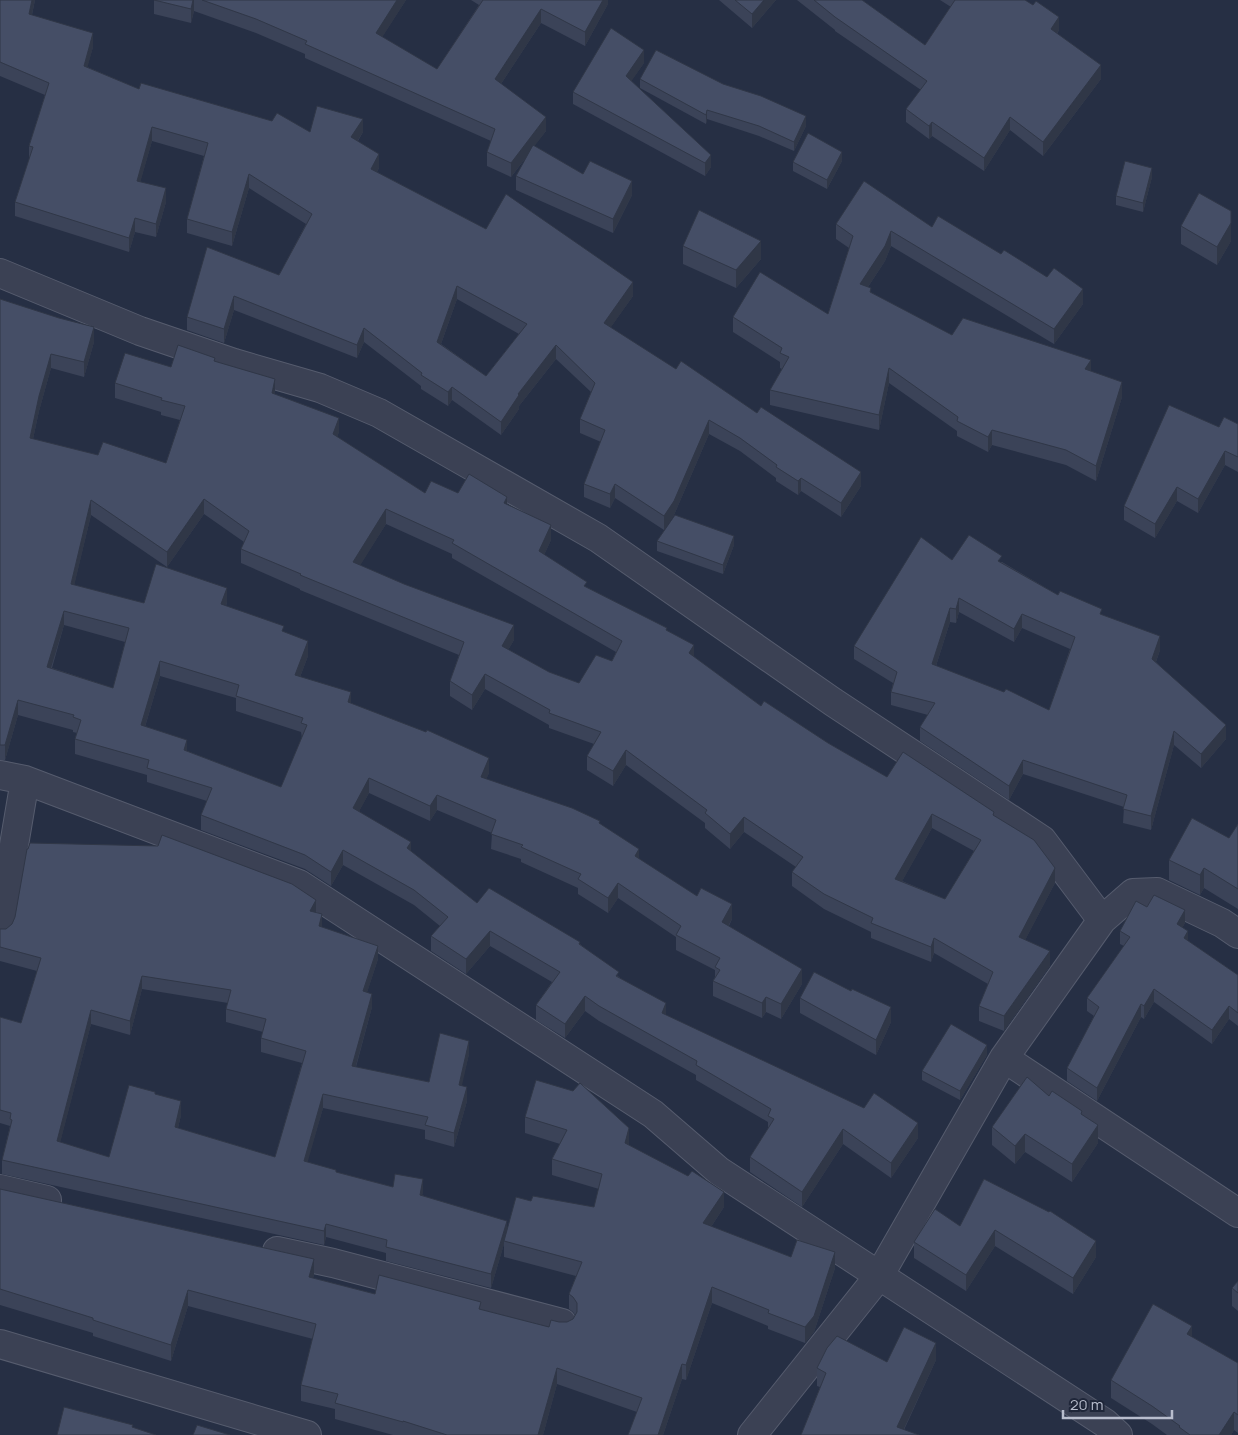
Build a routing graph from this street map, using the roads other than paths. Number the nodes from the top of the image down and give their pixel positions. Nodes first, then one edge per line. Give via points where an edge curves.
1 (0, 273) edge
2 (13, 778) edge
3 (1102, 920) junction
4 (0, 928) edge
5 (1238, 934) edge
6 (1004, 1058) junction
7 (0, 1189) edge
8 (66, 1204) edge
9 (1238, 1214) edge
10 (256, 1246) edge
11 (879, 1276) junction
12 (562, 1323) edge
13 (0, 1344) edge
14 (307, 1435) edge
15 (752, 1435) edge
16 (1118, 1435) edge

1 - 3 street via 140,331 320,388 379,414 598,538 832,702 1042,840
2 - 4 street
2 - 11 street via 299,884 653,1114 719,1171
3 - 5 street via 1133,892 1157,892
3 - 6 street
6 - 9 street
6 - 11 street
7 - 8 street
10 - 12 street
11 - 15 street
11 - 16 street via 1105,1423
13 - 14 street

